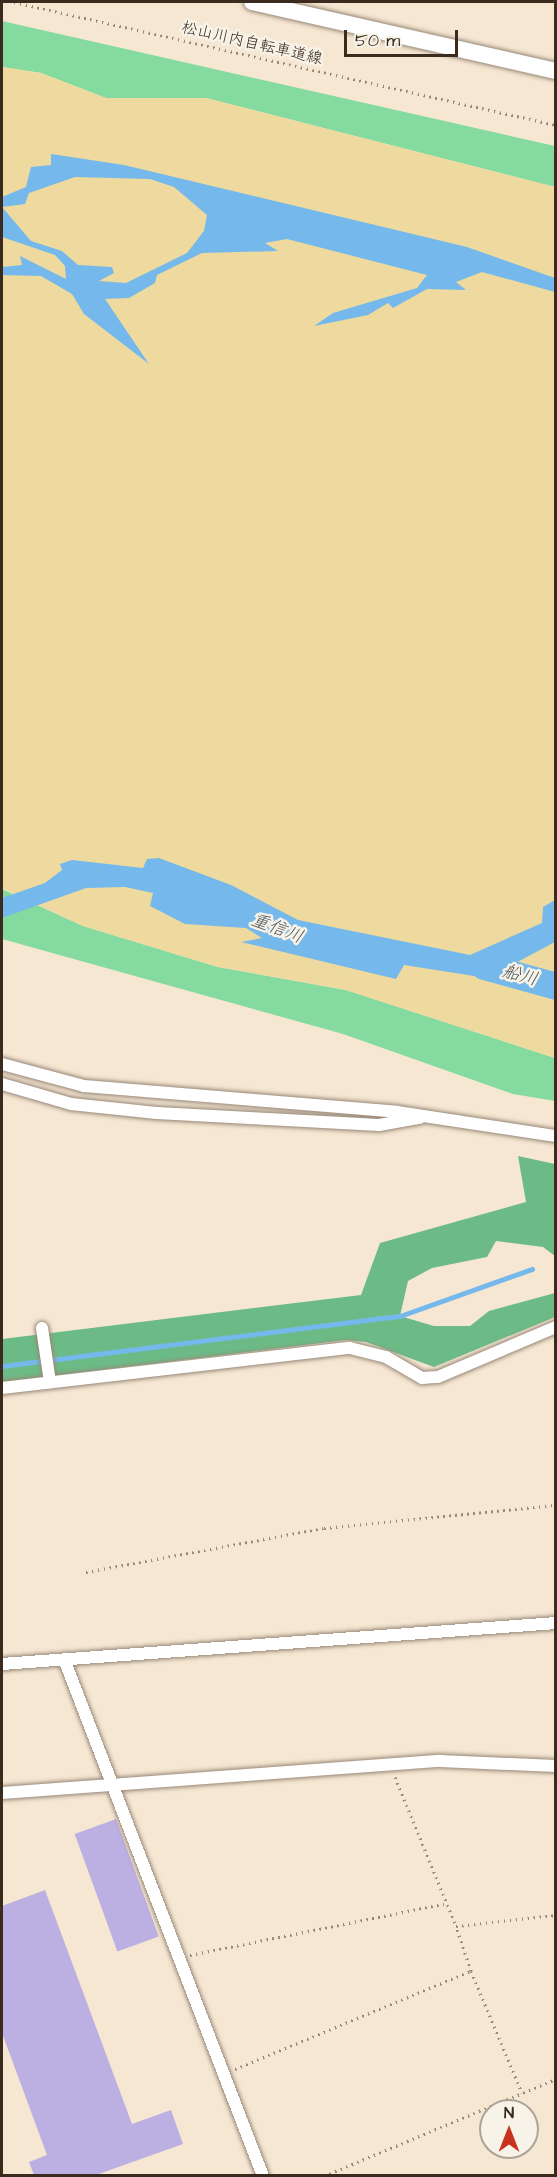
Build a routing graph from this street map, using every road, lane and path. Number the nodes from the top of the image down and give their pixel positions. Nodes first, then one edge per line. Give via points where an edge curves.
1 (14, 2) edge
2 (252, 2) edge
3 (555, 71) edge
4 (555, 125) edge
5 (2, 1064) edge
6 (2, 1084) edge
7 (432, 1116) junction
8 (555, 1136) edge
9 (555, 1327) edge
10 (43, 1330) dead end
11 (50, 1379) junction
12 (2, 1388) edge
13 (555, 1505) edge
14 (86, 1572) dead end
15 (555, 1623) edge
16 (64, 1659) junction
17 (2, 1664) edge
18 (390, 1764) junction
19 (555, 1766) edge
20 (112, 1785) junction
21 (2, 1793) edge
22 (444, 1904) junction
23 (555, 1916) edge
24 (456, 1926) junction
25 (176, 1958) junction
26 (471, 1971) junction
27 (224, 2074) junction
28 (555, 2079) edge
29 (522, 2093) junction
30 (263, 2175) edge
31 (324, 2175) edge

1 - 4 path, 松山川内自転車道線
2 - 3 street
5 - 7 street via 84,1086
6 - 7 street via 71,1104 157,1113 379,1125
7 - 8 street
9 - 11 street via 438,1377 422,1378 386,1357 350,1348
10 - 11 street
11 - 12 street
13 - 14 path via 324,1528
15 - 16 street
16 - 17 street
16 - 20 street
18 - 19 street
18 - 20 street
18 - 22 path
20 - 21 street
20 - 25 street
22 - 24 path
22 - 25 path
23 - 24 path
24 - 26 path
25 - 27 street
26 - 27 path
26 - 29 path
27 - 30 street
28 - 29 path
29 - 31 path

